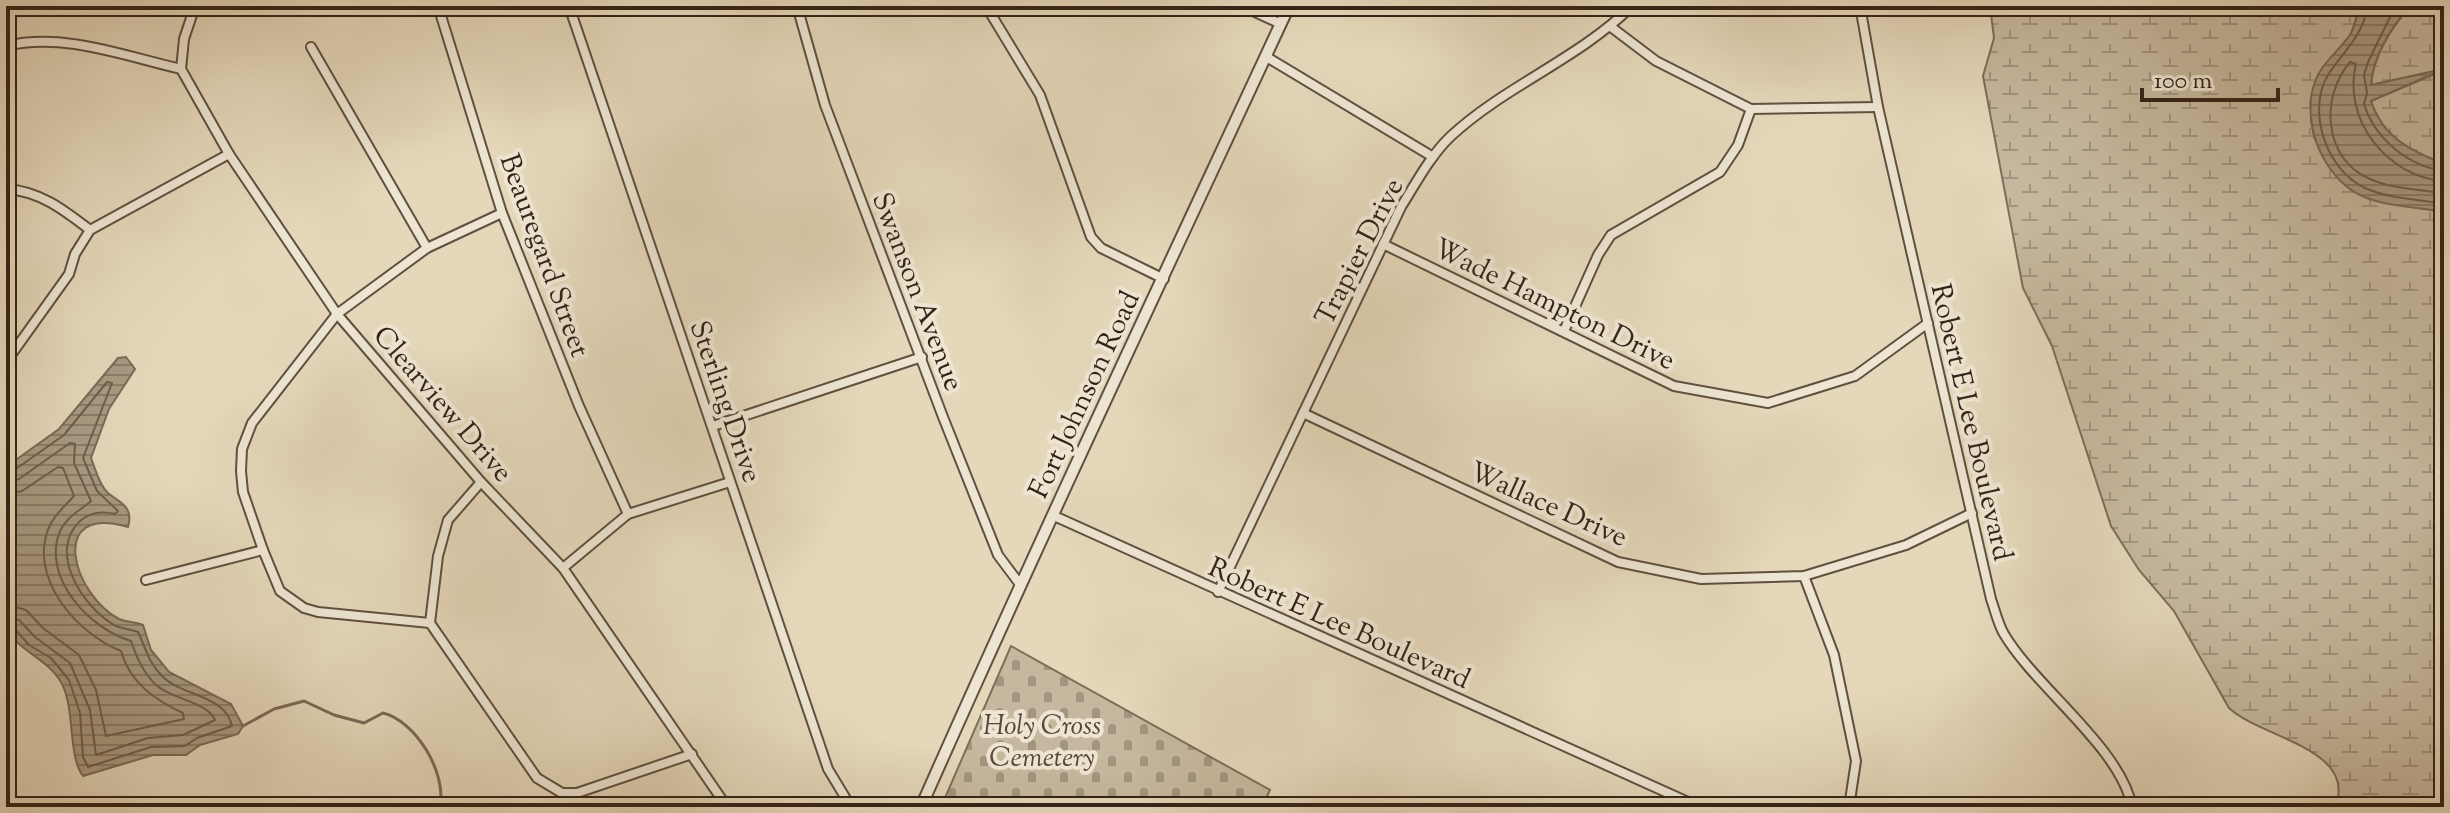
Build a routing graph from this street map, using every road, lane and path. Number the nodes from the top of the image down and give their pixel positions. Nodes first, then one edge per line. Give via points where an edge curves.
1 (195, 6) edge
2 (438, 6) edge
3 (569, 6) edge
4 (797, 6) edge
5 (986, 6) edge
6 (1242, 6) edge
7 (1289, 6) edge
8 (1632, 6) edge
9 (1860, 6) edge
10 (1281, 24) junction
11 (1611, 27) junction
12 (6, 46) edge
13 (311, 47) dead end
14 (1265, 56) junction
15 (181, 69) junction
16 (1878, 107) junction
17 (1751, 109) junction
18 (229, 154) junction
19 (1433, 157) junction
20 (6, 189) edge
21 (502, 213) junction
22 (90, 230) junction
23 (1383, 244) junction
24 (427, 248) junction
25 (1164, 279) junction
26 (337, 314) junction
27 (1928, 323) junction
28 (1564, 331) junction
29 (922, 357) junction
30 (6, 362) edge
31 (1303, 413) junction
32 (713, 426) junction
33 (481, 482) junction
34 (730, 482) junction
35 (1972, 513) junction
36 (628, 514) junction
37 (1052, 515) junction
38 (263, 550) junction
39 (563, 568) junction
40 (1804, 576) junction
41 (146, 580) dead end
42 (1019, 583) junction
43 (1218, 592) junction
44 (430, 623) junction
45 (692, 754) junction
46 (921, 806) edge
47 (292, 807) edge
48 (317, 807) edge
49 (727, 807) edge
50 (851, 807) edge
51 (1699, 807) edge
52 (1849, 807) edge
53 (2132, 807) edge

1 - 15 street
2 - 21 street, Beauregard Street
3 - 32 street, Sterling Drive
4 - 29 street, Swanson Avenue via 825,105
5 - 25 street via 1040,95 1091,237 1101,248
6 - 10 street
7 - 10 street, Fort Johnson Road
8 - 11 street, Trapier Drive
9 - 16 street, Robert E Lee Boulevard
10 - 14 street, Fort Johnson Road
11 - 17 street via 1656,61
11 - 19 street, Trapier Drive via 1477,114
12 - 15 street via 54,40
13 - 24 street
14 - 19 street
14 - 25 street, Fort Johnson Road
15 - 18 street, Clearview Drive
16 - 17 street
16 - 27 street, Robert E Lee Boulevard
17 - 28 street via 1738,145 1720,172 1611,235
18 - 22 street
18 - 26 street, Clearview Drive
19 - 23 street, Trapier Drive
20 - 22 street via 28,190
21 - 24 street
21 - 36 street, Beauregard Street
22 - 30 street via 69,274
23 - 28 street, Wade Hampton Drive
23 - 31 street, Trapier Drive
24 - 26 street
25 - 37 street, Fort Johnson Road
26 - 33 street, Clearview Drive
26 - 38 street via 252,423 242,449 243,492
27 - 28 street, Wade Hampton Drive via 1855,376 1768,403 1674,386
27 - 35 street, Robert E Lee Boulevard
29 - 32 street
29 - 42 street, Swanson Avenue via 998,555
31 - 40 street, Wallace Drive via 1618,562 1701,579
31 - 43 street, Trapier Drive
32 - 34 street, Sterling Drive
33 - 39 street, Clearview Drive
33 - 44 street via 448,520
34 - 36 street
34 - 50 street, Sterling Drive via 828,769
35 - 40 street, Wallace Drive via 1906,545
35 - 53 street, Robert E Lee Boulevard via 2004,634 2109,759
36 - 39 street
37 - 42 street, Fort Johnson Road
37 - 43 street, Robert E Lee Boulevard
38 - 41 street
38 - 44 street via 280,591 304,608 336,616
39 - 45 street, Clearview Drive
40 - 52 street via 1834,655 1856,761
42 - 46 street, Fort Johnson Road
43 - 51 street, Robert E Lee Boulevard
44 - 45 street via 549,788 577,793
45 - 49 street, Clearview Drive
47 - 48 street

